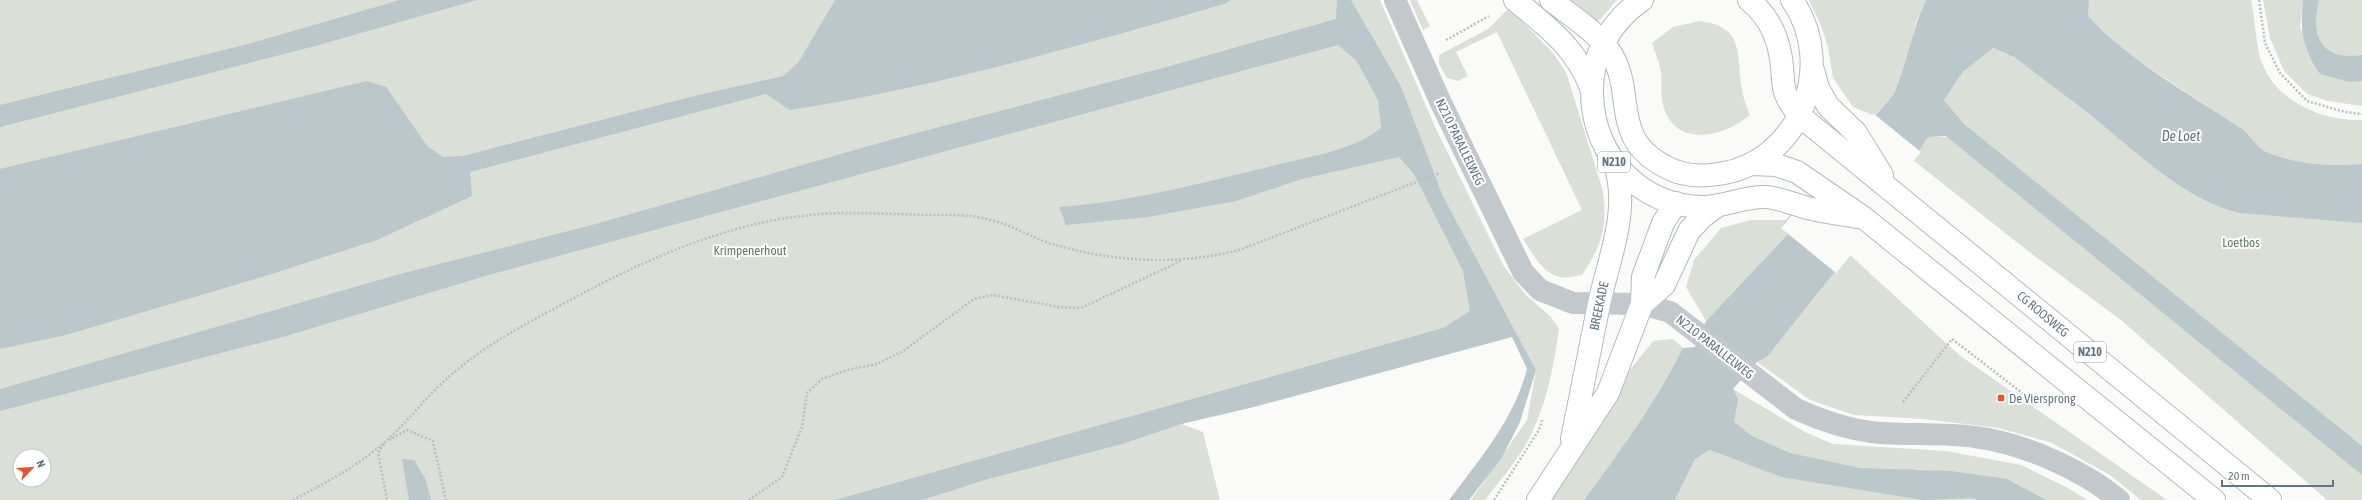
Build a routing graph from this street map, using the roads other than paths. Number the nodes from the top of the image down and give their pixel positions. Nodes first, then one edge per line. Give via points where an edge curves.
1 (1395, 0) edge
2 (1515, 0) edge
3 (1551, 0) edge
4 (1642, 0) edge
5 (1750, 0) edge
6 (1792, 0) edge
7 (1603, 44) junction
8 (1813, 68) junction
9 (1592, 91) junction
10 (1800, 116) junction
11 (1615, 164) junction
12 (1753, 164) junction
13 (1713, 175) junction
14 (1890, 188) junction
15 (1676, 203) junction
16 (1717, 206) junction
17 (1864, 218) junction
18 (1599, 303) junction
19 (1642, 304) junction
20 (1570, 447) junction
21 (1538, 500) edge
22 (2119, 500) edge
23 (2214, 500) edge
24 (2270, 500) edge

1 - 18 street, N210 PARALLELWEG via 1441,103 1523,272 1540,290 1573,303
2 - 9 main road, N210 via 1566,45 1579,61
3 - 7 main road, N210
4 - 7 main road, N210 via 1619,20
5 - 10 main road, N210 via 1773,29 1780,55 1785,94
6 - 8 main road, N210 via 1809,36
7 - 9 main road, N210 via 1594,67
7 - 13 main road, N210 via 1618,68 1628,126 1645,151 1656,161 1683,174
8 - 10 main road, N210 via 1810,90
8 - 14 main road, CG ROOSWEG / N210 via 1818,88 1828,106 1856,133
9 - 11 main road, N210 via 1595,122 1600,138
10 - 12 main road, N210 via 1785,139
10 - 14 main road, CG ROOSWEG / N210
11 - 15 main road, N210 via 1636,185
11 - 18 main road, BREEKADE via 1621,192 1619,221
12 - 13 main road, N210 via 1733,172
12 - 17 main road, N210 via 1786,167 1816,183
13 - 15 main road, N210 via 1692,187
14 - 24 main road, CG ROOSWEG / N210
15 - 16 main road, N210
15 - 19 main road, BREEKADE via 1663,223 1643,277
16 - 17 main road, N210 via 1740,200 1775,198 1798,206
16 - 19 main road, BREEKADE via 1689,231 1664,285
17 - 23 main road, N210
18 - 19 street, N210 PARALLELWEG
18 - 20 main road, BREEKADE
19 - 20 main road, BREEKADE via 1608,393
19 - 22 street, N210 PARALLELWEG via 1670,312 1796,409 1820,420 1880,433 1976,437 2008,444 2065,466
20 - 21 main road, BREEKADE

